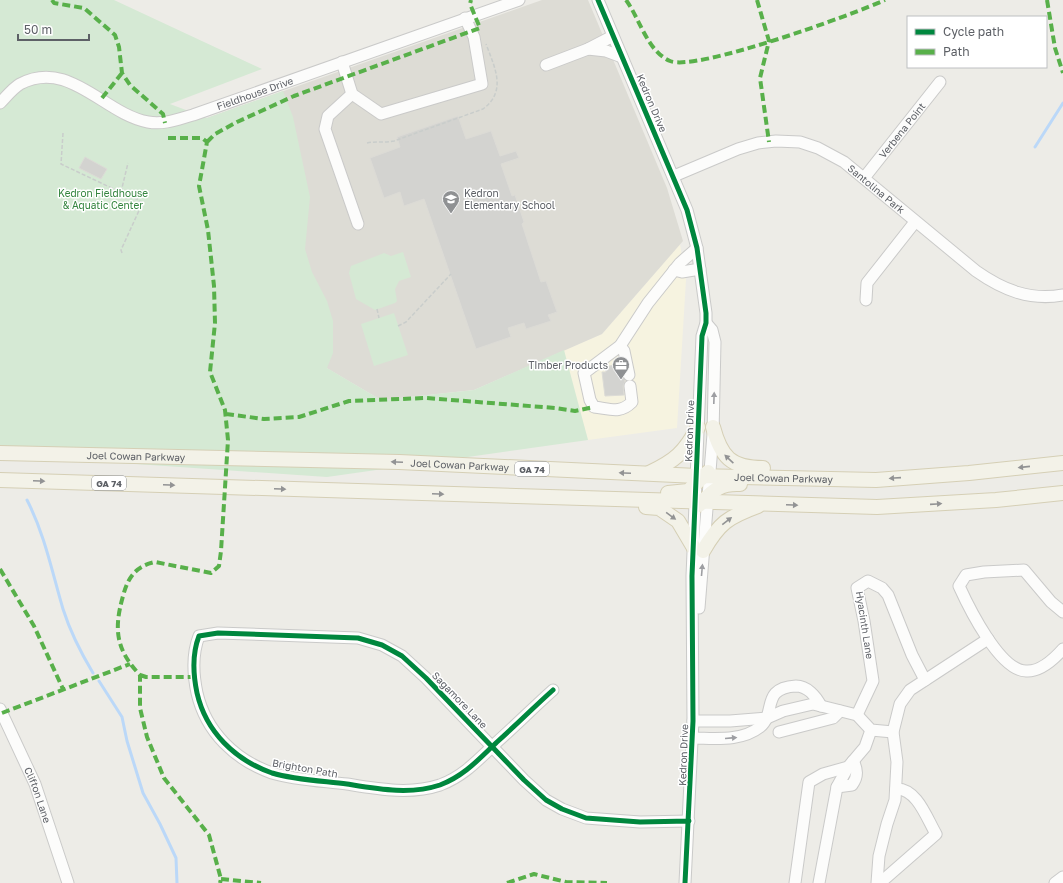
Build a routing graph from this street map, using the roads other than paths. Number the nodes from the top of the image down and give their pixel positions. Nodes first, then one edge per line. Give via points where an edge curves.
1 (519, 0) edge
2 (598, 0) edge
3 (465, 18) junction
4 (613, 36) junction
5 (588, 49) junction
6 (622, 57) junction
7 (342, 62) junction
8 (546, 65) dead end
9 (940, 82) dead end
10 (352, 94) junction
11 (0, 103) edge
12 (674, 176) junction
13 (864, 178) junction
14 (915, 222) junction
15 (358, 224) dead end
16 (697, 248) junction
17 (700, 269) junction
18 (674, 270) junction
19 (1063, 295) edge
20 (866, 300) dead end
21 (706, 323) junction
22 (620, 346) junction
23 (698, 427) junction
24 (713, 427) junction
25 (0, 453) edge
26 (1063, 463) edge
27 (646, 474) junction
28 (704, 476) junction
29 (0, 480) edge
30 (876, 480) junction
31 (1063, 493) edge
32 (533, 497) junction
33 (552, 498) junction
34 (701, 502) junction
35 (765, 504) junction
36 (699, 550) junction
37 (1063, 612) edge
38 (199, 636) joint
39 (988, 639) junction
40 (1063, 649) edge
41 (925, 680) junction
42 (553, 690) dead end
43 (821, 706) junction
44 (0, 709) edge
45 (840, 711) junction
46 (857, 715) junction
47 (767, 718) junction
48 (693, 721) junction
49 (871, 730) junction
50 (779, 732) dead end
51 (893, 732) junction
52 (692, 738) junction
53 (492, 747) junction
54 (851, 764) junction
55 (896, 789) junction
56 (689, 821) junction
57 (1063, 877) edge
58 (68, 883) edge
59 (685, 883) edge
60 (795, 883) edge
61 (819, 883) edge
62 (877, 883) edge
63 (880, 883) edge
64 (1056, 883) edge

1 - 3 street, Fieldhouse Drive
2 - 4 street, Kedron Drive
3 - 7 street, Fieldhouse Drive
3 - 10 street via 474,38 482,84 381,114
4 - 5 street
4 - 6 street, Kedron Drive
5 - 6 street via 606,51
5 - 8 street
6 - 12 street, Kedron Drive
7 - 10 street
7 - 11 street, Fieldhouse Drive via 165,123 132,118 94,93 63,79 40,77 19,84
9 - 13 street, Verbena Point
10 - 15 street via 328,116 325,129
12 - 13 street, Santolina Park via 748,146 776,141 800,142 818,148 844,162
12 - 16 street, Kedron Drive via 687,210
13 - 14 street, Santolina Park
14 - 19 street, Santolina Park via 976,272 1000,287 1034,296
14 - 20 street via 867,283
16 - 17 street, Kedron Drive
16 - 18 street
17 - 18 street via 682,272
17 - 21 street, Kedron Drive
18 - 22 street via 648,303
21 - 23 street, Kedron Drive via 702,336
24 -> 21 street, Kedron Drive via 716,342 712,330
22 - 22 street via 584,373 594,407 625,409 632,402 624,351
23 - 27 main road via 689,445 678,457
23 - 28 street, Kedron Drive
24 - 28 street, Kedron Drive
30 -> 24 main road via 850,471 748,468 734,464 723,453
27 -> 25 main road, Joel Cowan Parkway / GA 74 via 399,462
26 -> 30 main road, Joel Cowan Parkway / GA 74
27 - 28 main road, Joel Cowan Parkway / GA 74
28 - 30 main road, Joel Cowan Parkway / GA 74
28 - 32 main road via 688,491 673,493 584,490 561,491
28 - 34 street, Kedron Drive
29 -> 32 main road, GA 74
30 - 34 main road via 854,485 729,484 715,489
35 -> 31 main road, GA 74 via 877,507
32 - 33 main road, GA 74
33 - 34 main road, GA 74
33 -> 36 main road via 578,505 659,508 678,521
34 - 35 main road, GA 74
34 - 36 street, Kedron Drive
36 -> 35 main road via 723,523 736,514
36 - 48 street, Kedron Drive
37 - 39 street via 1024,570 966,575 960,586 967,604
38 - 53 street, Sagamore Lane via 218,633 358,638 382,645 407,660
38 - 53 street, Brighton Path via 194,647 194,677 199,703 210,726 228,748 247,762 273,773 371,788 415,791 452,780 480,760
39 - 40 street via 1007,664 1026,672 1057,657
39 - 41 street
41 - 46 street, Hyacinth Lane via 888,595 882,588 868,581 857,588 873,681
41 - 51 street via 910,690 900,704
42 - 53 street, Brighton Path
43 - 45 street
43 - 47 street via 813,704 783,711
43 - 47 street via 813,694 801,686 784,687 774,695
44 - 58 street, Clifton Lane via 35,784
45 - 46 street
45 - 50 street via 834,718
46 - 49 street
47 - 48 street
52 -> 47 street via 738,737 760,727
48 - 52 street, Kedron Drive
49 - 51 street
49 - 54 street via 865,747
51 - 55 street via 897,762
52 - 56 street, Kedron Drive
53 - 56 street, Sagamore Lane via 546,800 562,809 586,818 640,822
54 - 60 street via 809,782
54 - 61 street via 857,772 856,779 852,785 837,787
55 - 62 street via 879,856
55 - 63 street via 904,789 912,794 936,834
56 - 59 street, Kedron Drive
57 - 64 street

